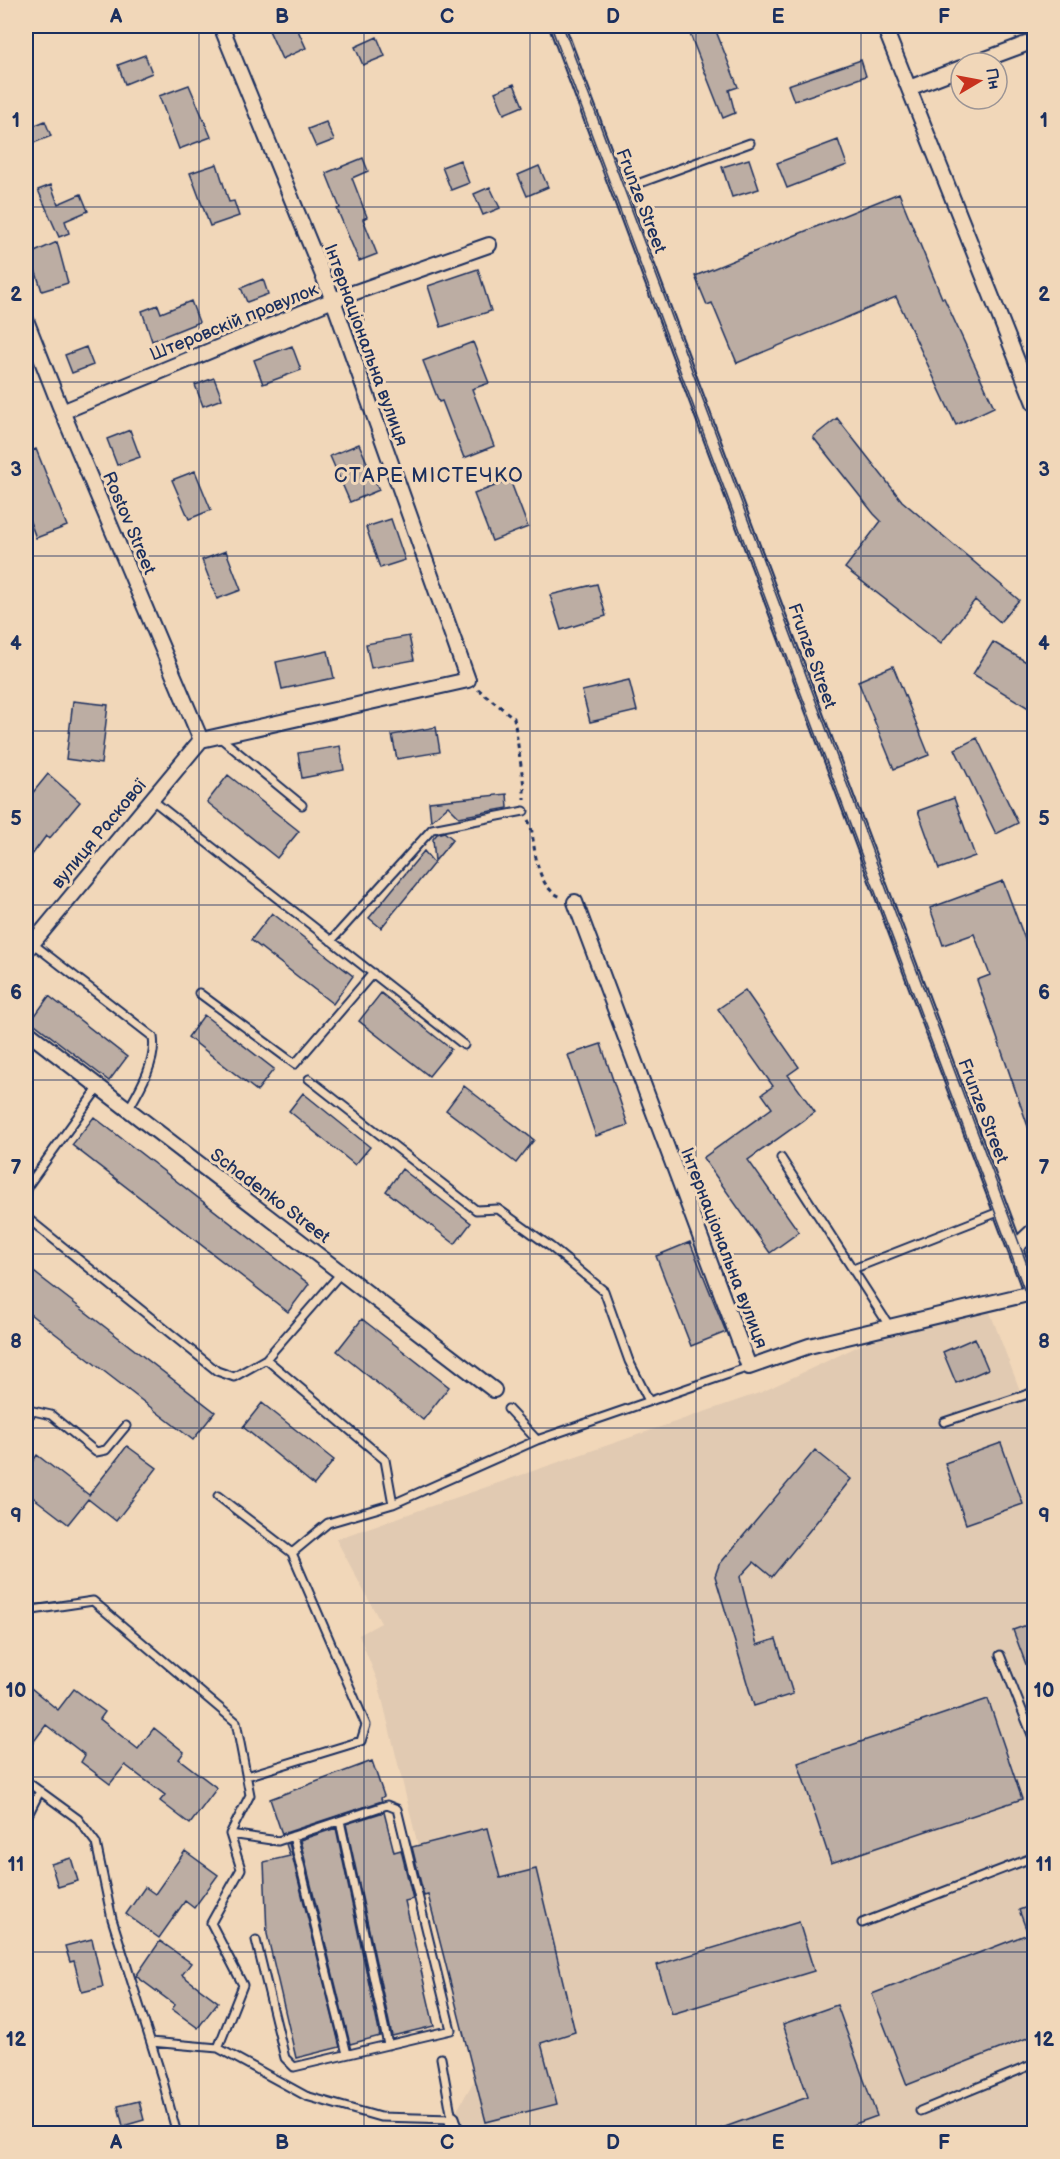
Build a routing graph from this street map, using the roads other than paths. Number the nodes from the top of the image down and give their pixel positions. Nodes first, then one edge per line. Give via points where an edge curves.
1 (221, 26) edge
2 (557, 26) edge
3 (884, 26) edge
4 (1035, 41) edge
5 (1008, 51) edge
6 (949, 72) edge
7 (909, 87) junction
8 (750, 143) dead end
9 (618, 191) junction
10 (489, 245) dead end
11 (333, 300) junction
12 (26, 320) edge
13 (1035, 403) edge
14 (62, 412) junction
15 (218, 736) junction
16 (201, 740) junction
17 (151, 800) junction
18 (302, 805) dead end
19 (524, 811) road end
20 (575, 902) road end
21 (332, 941) junction
22 (29, 947) edge
23 (373, 973) junction
24 (199, 993) dead end
25 (26, 1031) edge
26 (464, 1045) dead end
27 (309, 1079) dead end
28 (99, 1087) junction
29 (128, 1110) junction
30 (781, 1158) dead end
31 (26, 1205) edge
32 (1002, 1211) junction
33 (26, 1218) edge
34 (1035, 1230) edge
35 (1015, 1248) junction
36 (853, 1269) junction
37 (341, 1273) junction
38 (1033, 1296) edge
39 (890, 1327) junction
40 (266, 1359) junction
41 (749, 1367) junction
42 (494, 1390) dead end
43 (1035, 1392) edge
44 (649, 1401) junction
45 (508, 1409) dead end
46 (26, 1419) edge
47 (944, 1422) dead end
48 (126, 1426) dead end
49 (537, 1440) junction
50 (219, 1496) dead end
51 (393, 1504) junction
52 (292, 1553) junction
53 (26, 1611) edge
54 (1000, 1655) dead end
55 (1035, 1740) edge
56 (247, 1776) junction
57 (26, 1780) edge
58 (40, 1791) junction
59 (26, 1819) edge
60 (340, 1821) junction
61 (230, 1834) junction
62 (293, 1836) junction
63 (1035, 1857) edge
64 (862, 1923) dead end
65 (256, 1940) dead end
66 (151, 2042) junction
67 (388, 2045) junction
68 (218, 2048) junction
69 (347, 2054) junction
70 (441, 2058) dead end
71 (1035, 2064) edge
72 (920, 2111) dead end
73 (452, 2119) junction
74 (177, 2133) edge
75 (456, 2133) edge

1 - 11 street, Інтернаціональна вулиця
2 - 9 street, Frunze Street
3 - 7 street
4 - 5 street
6 - 7 street
7 - 13 street
8 - 9 lane
9 - 32 street, Frunze Street
10 - 11 street, Штеровскій провулок
11 - 14 street, Штеровскій провулок
11 - 15 street, Інтернаціональна вулиця via 468,680
12 - 14 street, Rostov Street
14 - 16 street, Rostov Street
15 - 16 street
15 - 18 lane
16 - 17 street, вулиця Раскової
17 - 21 lane
17 - 22 street, вулиця Раскової
19 - 21 lane via 432,829
20 - 41 street, Інтернаціональна вулиця
21 - 23 lane
22 - 29 lane via 153,1037 155,1050
23 - 24 lane via 295,1064
23 - 26 lane
25 - 28 street, Schadenko Street
27 - 44 lane via 476,1210 498,1209 604,1291 629,1361
28 - 29 street, Schadenko Street
28 - 31 lane via 27,1187
29 - 37 street, Schadenko Street
30 - 36 lane
32 - 35 street, Frunze Street
32 - 36 lane
33 - 40 lane via 217,1371 234,1377
34 - 35 street
35 - 38 street, Frunze Street
36 - 39 lane
37 - 40 lane
37 - 42 street, Schadenko Street
38 - 39 street, Інтернаціональна вулиця
39 - 41 street, Інтернаціональна вулиця via 809,1346
40 - 51 lane via 385,1460
41 - 44 lane
43 - 47 lane
44 - 49 lane
45 - 49 lane
46 - 48 lane via 33,1411 51,1415 96,1452 106,1450
49 - 51 lane
50 - 52 lane
51 - 52 lane via 328,1523
52 - 56 lane via 366,1725 361,1741
53 - 56 lane via 93,1601 236,1722
54 - 55 lane
56 - 61 lane via 250,1795
57 - 58 lane
58 - 59 lane
58 - 66 lane via 78,1819 96,1843 112,1919
60 - 62 lane
60 - 67 lane
60 - 67 lane via 387,1805 397,1809 451,2030
61 - 62 lane via 278,1841
61 - 68 lane via 241,1869 211,1923 243,1985
62 - 69 lane
63 - 64 lane
65 - 69 lane via 285,2058 294,2067
66 - 68 lane
66 - 74 lane
67 - 69 lane
68 - 73 lane via 306,2096 380,2117
70 - 73 lane
71 - 72 lane
73 - 75 street

